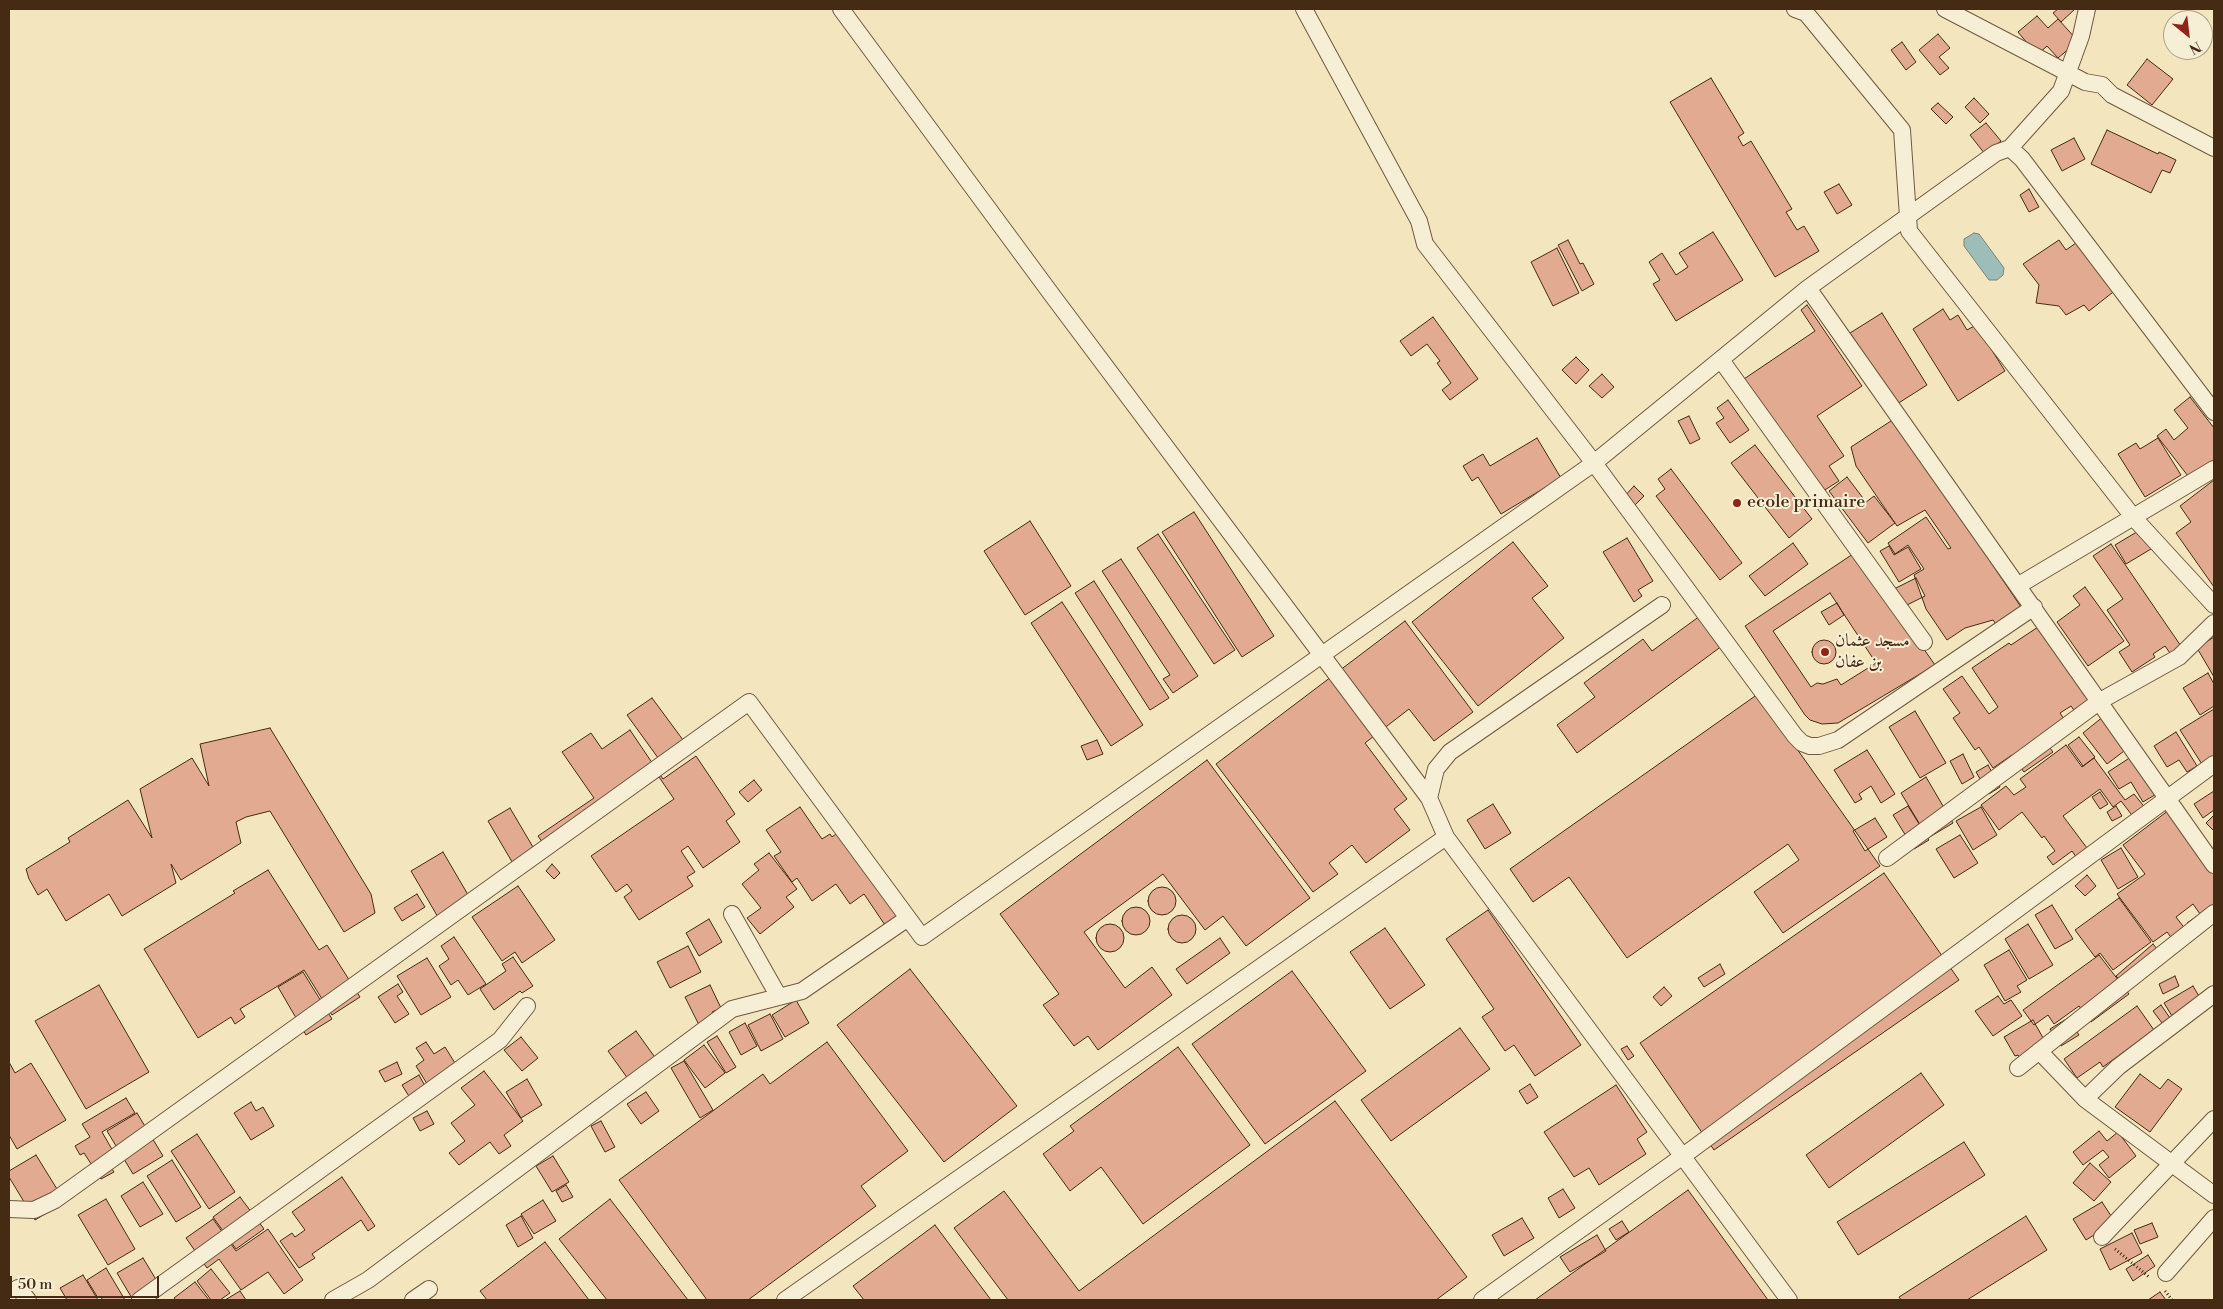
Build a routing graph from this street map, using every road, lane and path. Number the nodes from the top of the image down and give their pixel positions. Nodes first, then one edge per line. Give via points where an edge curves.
1 (841, 9) edge
2 (1304, 9) edge
3 (1795, 9) edge
4 (1945, 9) edge
5 (2087, 9) edge
6 (2070, 73) junction
7 (2010, 148) junction
8 (2214, 148) edge
9 (1909, 214) junction
10 (1808, 288) junction
11 (1721, 360) junction
12 (2214, 412) edge
13 (1594, 463) junction
14 (2214, 470) edge
15 (2134, 518) junction
16 (2018, 585) junction
17 (1662, 605) dead end
18 (2214, 605) edge
19 (2034, 607) junction
20 (2214, 623) edge
21 (1924, 642) dead end
22 (1321, 655) junction
23 (2100, 701) junction
24 (2214, 764) edge
25 (1429, 798) junction
26 (2167, 798) junction
27 (1446, 837) junction
28 (1887, 858) dead end
29 (2214, 865) edge
30 (2214, 913) edge
31 (732, 914) dead end
32 (908, 918) junction
33 (2214, 994) edge
34 (779, 997) junction
35 (527, 1006) dead end
36 (2039, 1051) junction
37 (2018, 1068) dead end
38 (2085, 1099) junction
39 (2214, 1119) edge
40 (1683, 1156) junction
41 (2170, 1163) junction
42 (2214, 1195) edge
43 (10, 1207) edge
44 (2214, 1218) edge
45 (2102, 1237) joint
46 (2166, 1272) dead end
47 (2150, 1278) dead end
48 (429, 1289) dead end
49 (2163, 1290) dead end
50 (9, 1293) edge
51 (28, 1300) edge
52 (140, 1300) edge
53 (333, 1300) edge
54 (413, 1300) edge
55 (784, 1300) edge
56 (1482, 1300) edge
57 (1789, 1300) edge
58 (2172, 1300) edge

1 - 22 street
2 - 13 street via 1419,221 1425,244
3 - 9 street via 1806,13 1902,130
4 - 6 street
5 - 6 street
6 - 7 street via 2061,91
6 - 8 street via 2085,82 2102,85 2112,95
7 - 9 street via 1996,153
7 - 12 street via 2022,159
9 - 10 street
9 - 15 street via 1909,231
10 - 11 street
10 - 16 street
11 - 13 street
11 - 21 street
13 - 19 street via 1795,736 1810,746 1838,740
13 - 22 street
14 - 15 street
15 - 16 street
15 - 18 street
16 - 19 street
17 - 25 street via 1450,752 1436,769
19 - 23 street
20 - 23 street via 2179,657
22 - 25 street
22 - 32 street via 922,937
23 - 26 street
23 - 28 street
24 - 26 street
25 - 27 street
26 - 29 street
26 - 40 street
27 - 40 street
27 - 55 street
30 - 36 street
31 - 34 street
32 - 34 street via 802,992
32 - 43 street via 749,702 55,1200 34,1210
33 - 38 street via 2118,1067
34 - 53 street via 732,1009 368,1280
35 - 52 street via 500,1040
36 - 37 street
36 - 38 street
38 - 41 street
39 - 41 street
40 - 56 street
40 - 57 street
41 - 42 street
41 - 45 street
44 - 46 street
45 - 47 path
48 - 54 street
49 - 58 path
50 - 51 street via 18,1288

